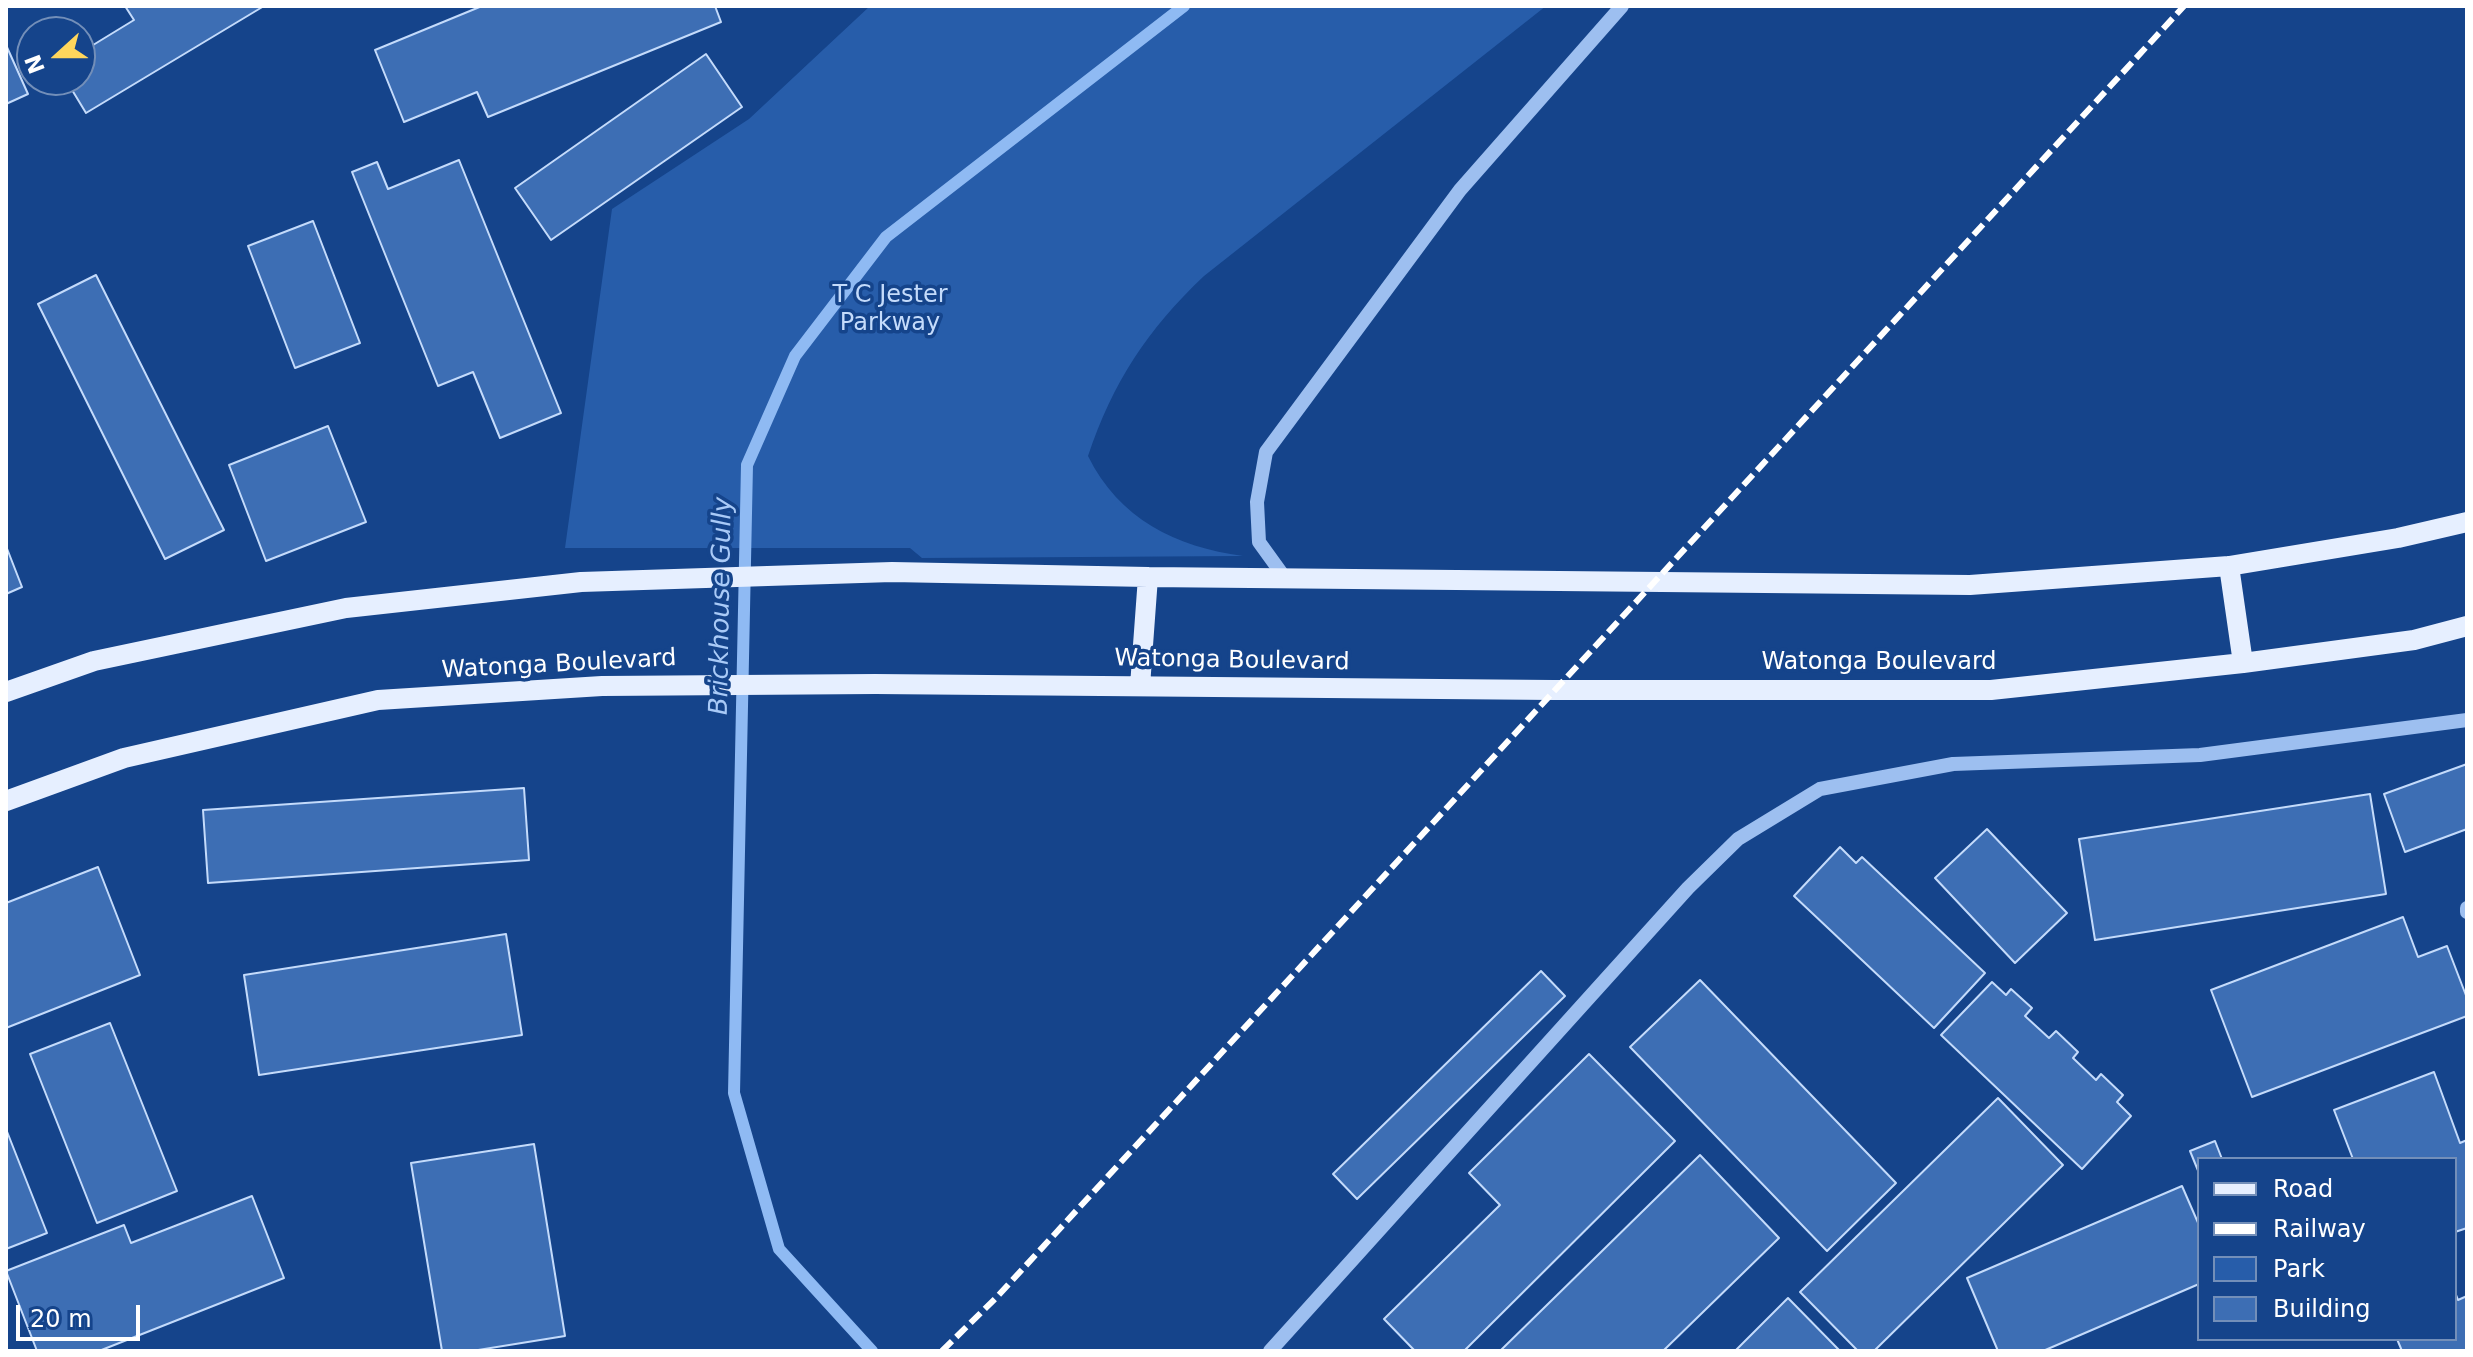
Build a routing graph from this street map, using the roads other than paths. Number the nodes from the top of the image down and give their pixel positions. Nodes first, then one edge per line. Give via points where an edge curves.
1 (1622, 6) edge
2 (2467, 522) edge
3 (2229, 566) junction
4 (1148, 577) junction
5 (1285, 578) junction
6 (2467, 626) edge
7 (2243, 663) junction
8 (1140, 686) junction
9 (6, 692) edge
10 (2467, 720) edge
11 (6, 801) edge
12 (1270, 1351) edge

1 - 5 lane via 1460,190 1266,452 1257,502 1259,542
2 - 3 main road
3 - 5 main road via 1970,585
3 - 7 main road
4 - 5 main road
4 - 8 main road
4 - 9 main road via 892,572 581,582 346,608 94,661
6 - 7 main road, Watonga Boulevard via 2414,640
7 - 8 main road, Watonga Boulevard via 1991,690
8 - 11 main road, Watonga Boulevard via 602,686 378,700 124,758
10 - 12 lane via 2200,755 1953,764 1820,789 1738,839 1688,888

